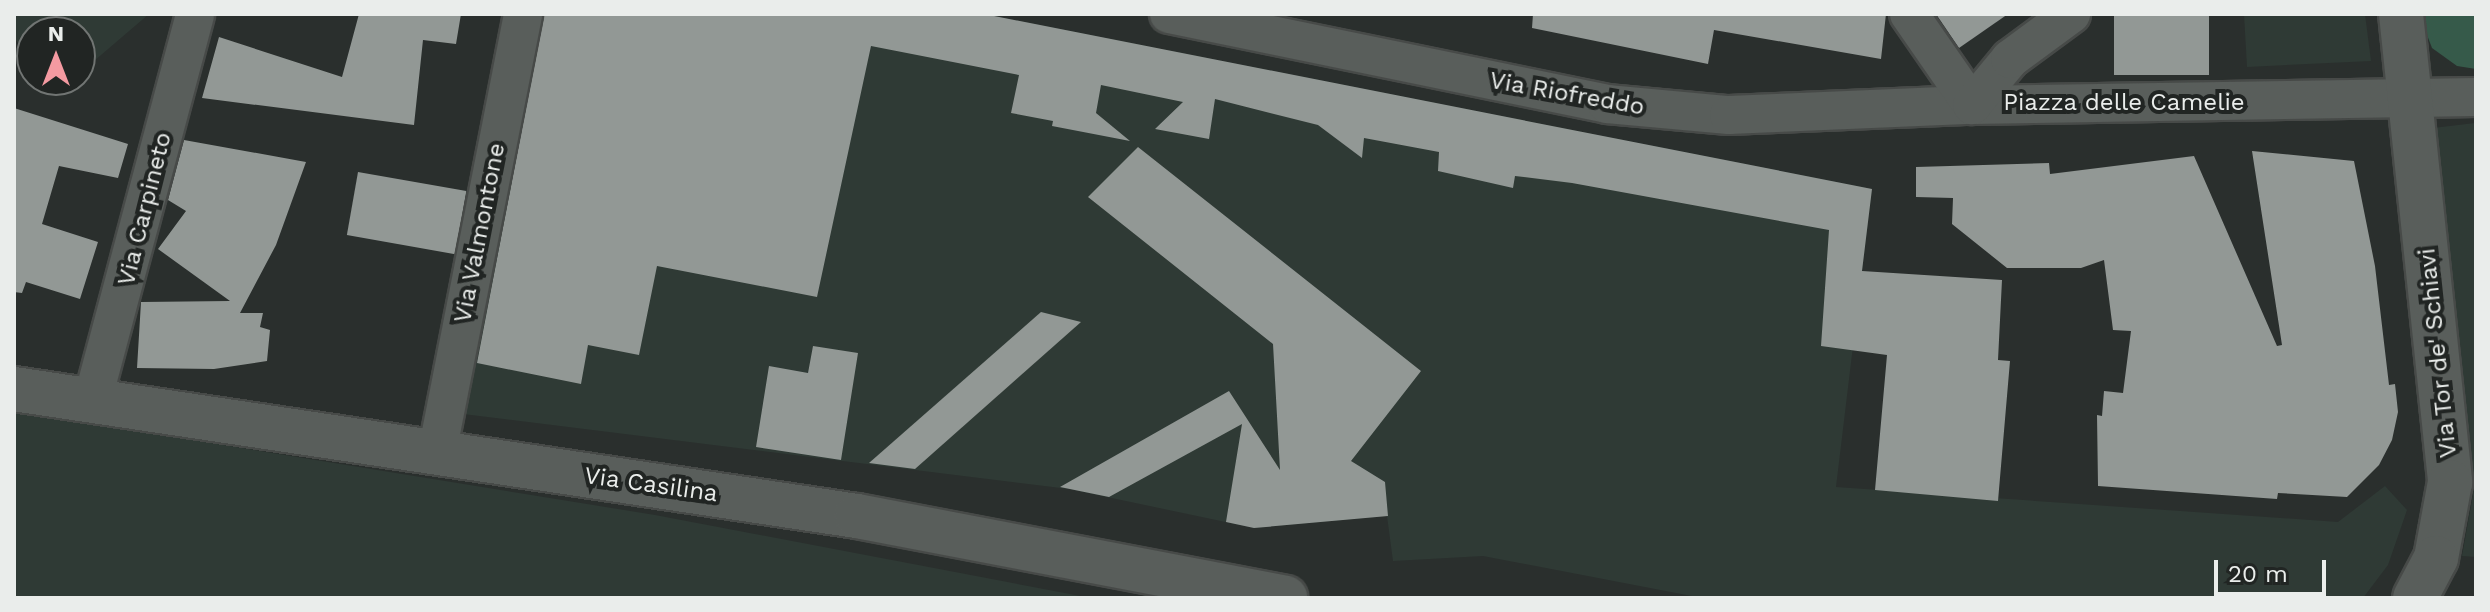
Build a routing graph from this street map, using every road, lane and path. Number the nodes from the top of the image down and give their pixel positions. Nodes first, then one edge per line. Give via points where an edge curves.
1 (195, 14) edge
2 (523, 14) edge
3 (1169, 14) edge
4 (1909, 14) edge
5 (2071, 14) edge
6 (2401, 14) edge
7 (2476, 97) edge
8 (2412, 101) junction
9 (1972, 105) junction
10 (14, 389) edge
11 (92, 402) junction
12 (437, 453) junction
13 (1285, 598) edge
14 (2415, 598) edge

1 - 11 street, Via Carpineto
2 - 12 street, Via Valmontone
3 - 9 street, Via Riofreddo via 1623,106 1743,115
4 - 9 street
5 - 9 street, Piazza delle Camelie via 2010,59
6 - 8 main road
7 - 8 street, Piazza delle Camelie
8 - 9 street, Piazza delle Camelie
8 - 14 main road, Via Tor de' Schiavi via 2450,482 2442,542
10 - 11 main road, Via Casilina
11 - 12 main road, Via Casilina
12 - 13 main road, Via Casilina via 857,516

